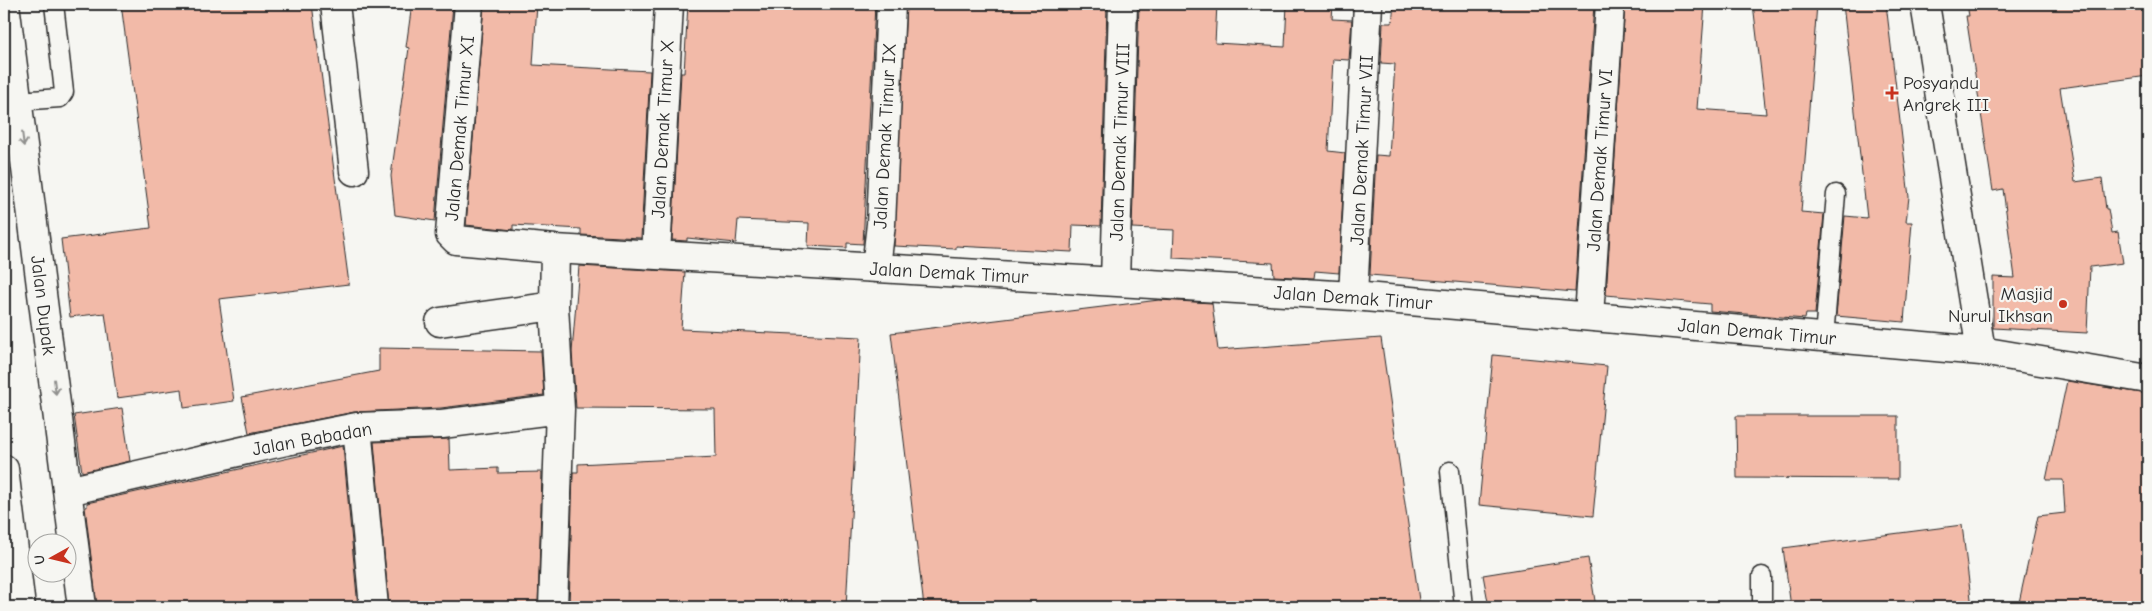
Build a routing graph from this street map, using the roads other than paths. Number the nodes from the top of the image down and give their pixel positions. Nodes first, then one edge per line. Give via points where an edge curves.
1 (5, 4) edge
2 (54, 4) edge
3 (335, 4) edge
4 (469, 4) edge
5 (669, 4) edge
6 (891, 4) edge
7 (1123, 4) edge
8 (1368, 4) edge
9 (1610, 4) edge
10 (1924, 4) edge
11 (18, 101) junction
12 (354, 172) dead end
13 (1836, 194) dead end
14 (555, 249) junction
15 (656, 255) junction
16 (876, 268) junction
17 (1115, 281) junction
18 (1353, 296) junction
19 (554, 306) junction
20 (1589, 316) junction
21 (440, 322) dead end
22 (1824, 337) junction
23 (1981, 351) junction
24 (2148, 379) edge
25 (560, 410) junction
26 (357, 427) junction
27 (4, 469) edge
28 (1450, 471) dead end
29 (68, 491) junction
30 (1762, 576) dead end
31 (21, 607) edge
32 (82, 607) edge
33 (374, 607) edge
34 (553, 607) edge
35 (1464, 607) edge
36 (1762, 607) edge

1 - 11 street, Jalan Dupak
2 - 11 lane via 64,92 60,98
3 - 12 street
4 - 14 street, Jalan Demak Timur XI via 450,234 456,240
5 - 15 street, Jalan Demak Timur X
6 - 16 street, Jalan Demak Timur IX
7 - 17 street, Jalan Demak Timur VIII
8 - 18 street, Jalan Demak Timur VII
9 - 20 street, Jalan Demak Timur VI
10 - 23 street
11 -> 29 street, Jalan Dupak
13 - 22 lane
14 - 15 street, Jalan Demak Timur
14 - 19 street
15 - 16 street, Jalan Demak Timur
16 - 17 street, Jalan Demak Timur
17 - 18 street, Jalan Demak Timur
18 - 20 street, Jalan Demak Timur
19 - 21 street
19 - 25 street
20 - 22 street, Jalan Demak Timur
22 - 23 street, Jalan Demak Timur
23 - 24 street, Jalan Demak Timur
25 - 26 street, Jalan Babadan via 442,424
25 - 34 street
26 - 29 street, Jalan Babadan
26 - 33 street
27 - 31 street
28 - 35 lane
29 - 32 street, Jalan Dupak
30 - 36 lane

